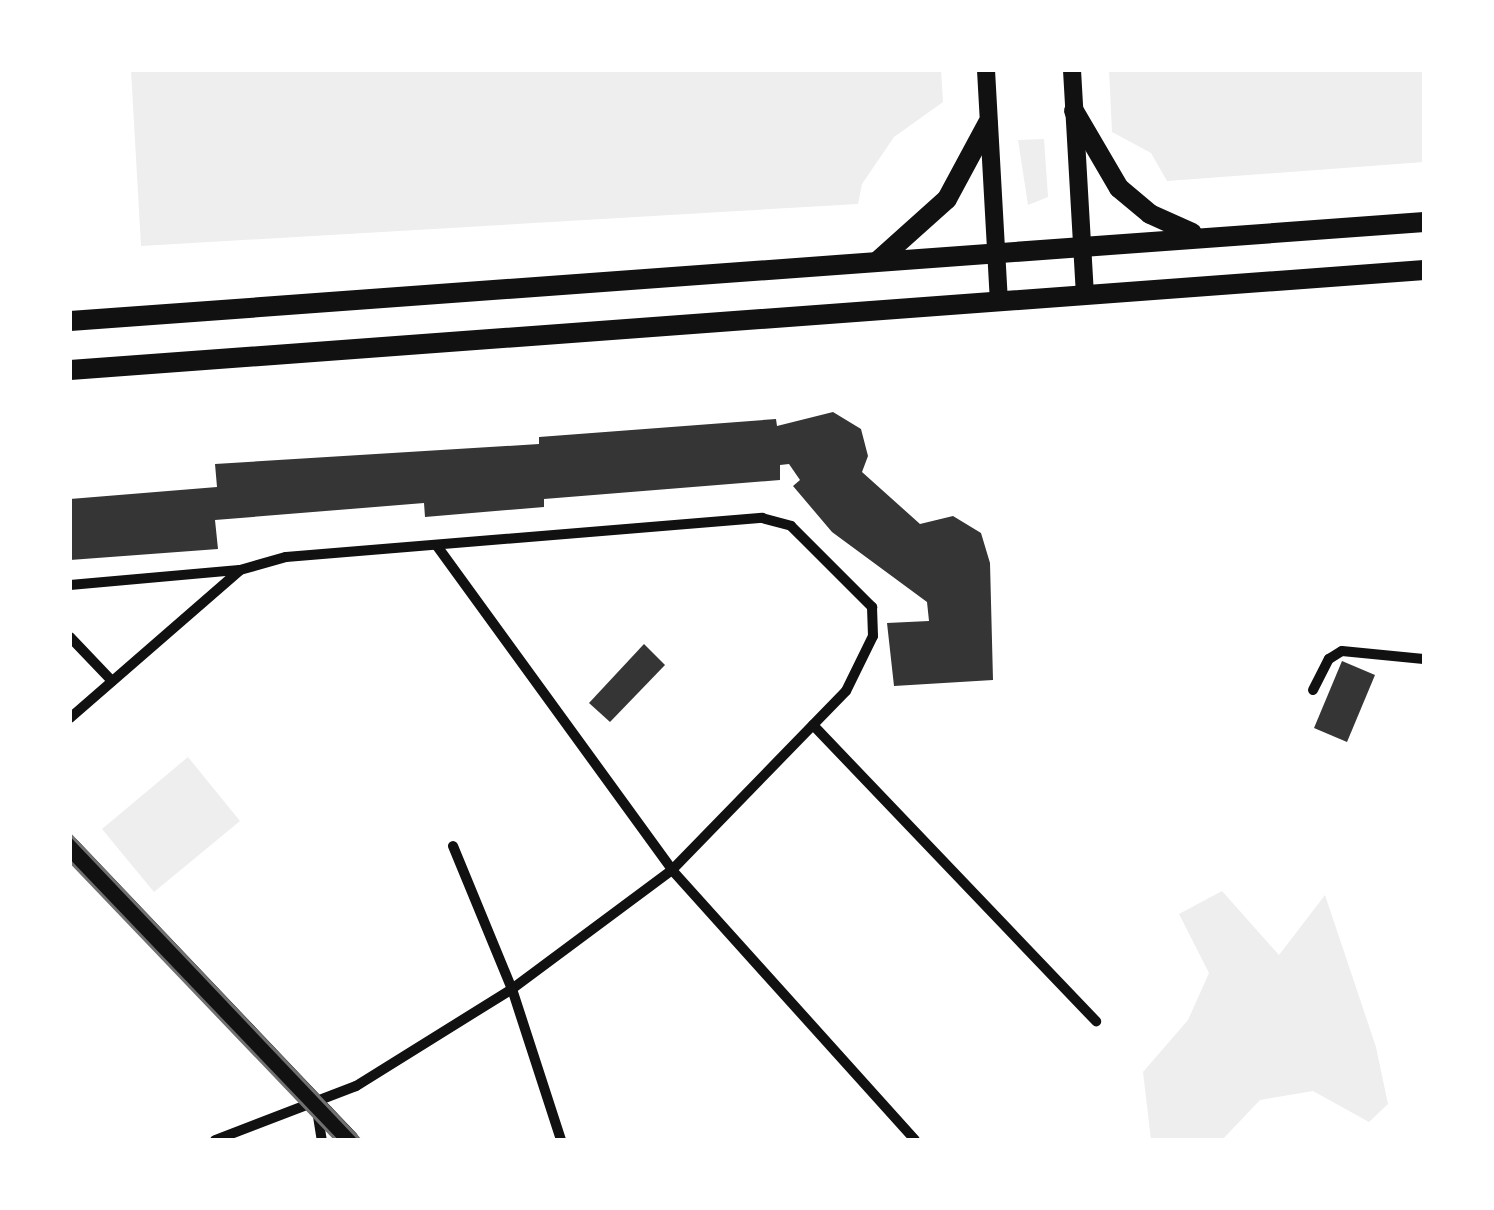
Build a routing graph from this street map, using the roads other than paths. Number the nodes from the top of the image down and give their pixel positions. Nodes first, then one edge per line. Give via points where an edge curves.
1 (986, 70) edge
2 (1072, 70) edge
3 (1074, 111) junction
4 (988, 123) junction
5 (1424, 222) edge
6 (1198, 236) junction
7 (1082, 244) junction
8 (996, 250) junction
9 (879, 260) junction
10 (1424, 270) edge
11 (1085, 294) junction
12 (999, 300) junction
13 (70, 320) edge
14 (70, 370) edge
15 (437, 546) junction
16 (240, 570) junction
17 (70, 585) edge
18 (70, 637) edge
19 (1424, 659) edge
20 (112, 681) junction
21 (1313, 690) dead end
22 (70, 718) edge
23 (813, 726) junction
24 (453, 846) dead end
25 (70, 847) edge
26 (672, 870) junction
27 (512, 989) junction
28 (1096, 1020) dead end
29 (315, 1104) junction
30 (214, 1140) edge
31 (322, 1140) edge
32 (349, 1140) edge
33 (561, 1140) edge
34 (915, 1140) edge

1 - 4 main road
2 - 3 main road
3 - 6 main road via 1108,176 1132,202
3 - 7 main road
4 - 8 main road
4 - 9 main road via 946,199
5 - 6 main road
6 - 7 main road
7 - 8 main road
7 - 11 main road
8 - 9 main road
8 - 12 main road
9 - 13 main road
10 - 11 main road
11 - 12 main road
12 - 14 main road
15 - 16 street via 286,557
15 - 23 street via 762,518 792,526 862,591 874,616 853,682
15 - 26 street
16 - 17 street
16 - 20 street
18 - 20 street
19 - 21 street via 1342,651 1329,659
20 - 22 street
23 - 26 street
23 - 28 street
24 - 27 street
25 - 29 main road
26 - 27 street
26 - 34 street
27 - 29 street via 356,1086
27 - 33 street
29 - 30 street
29 - 31 street
29 - 32 main road

